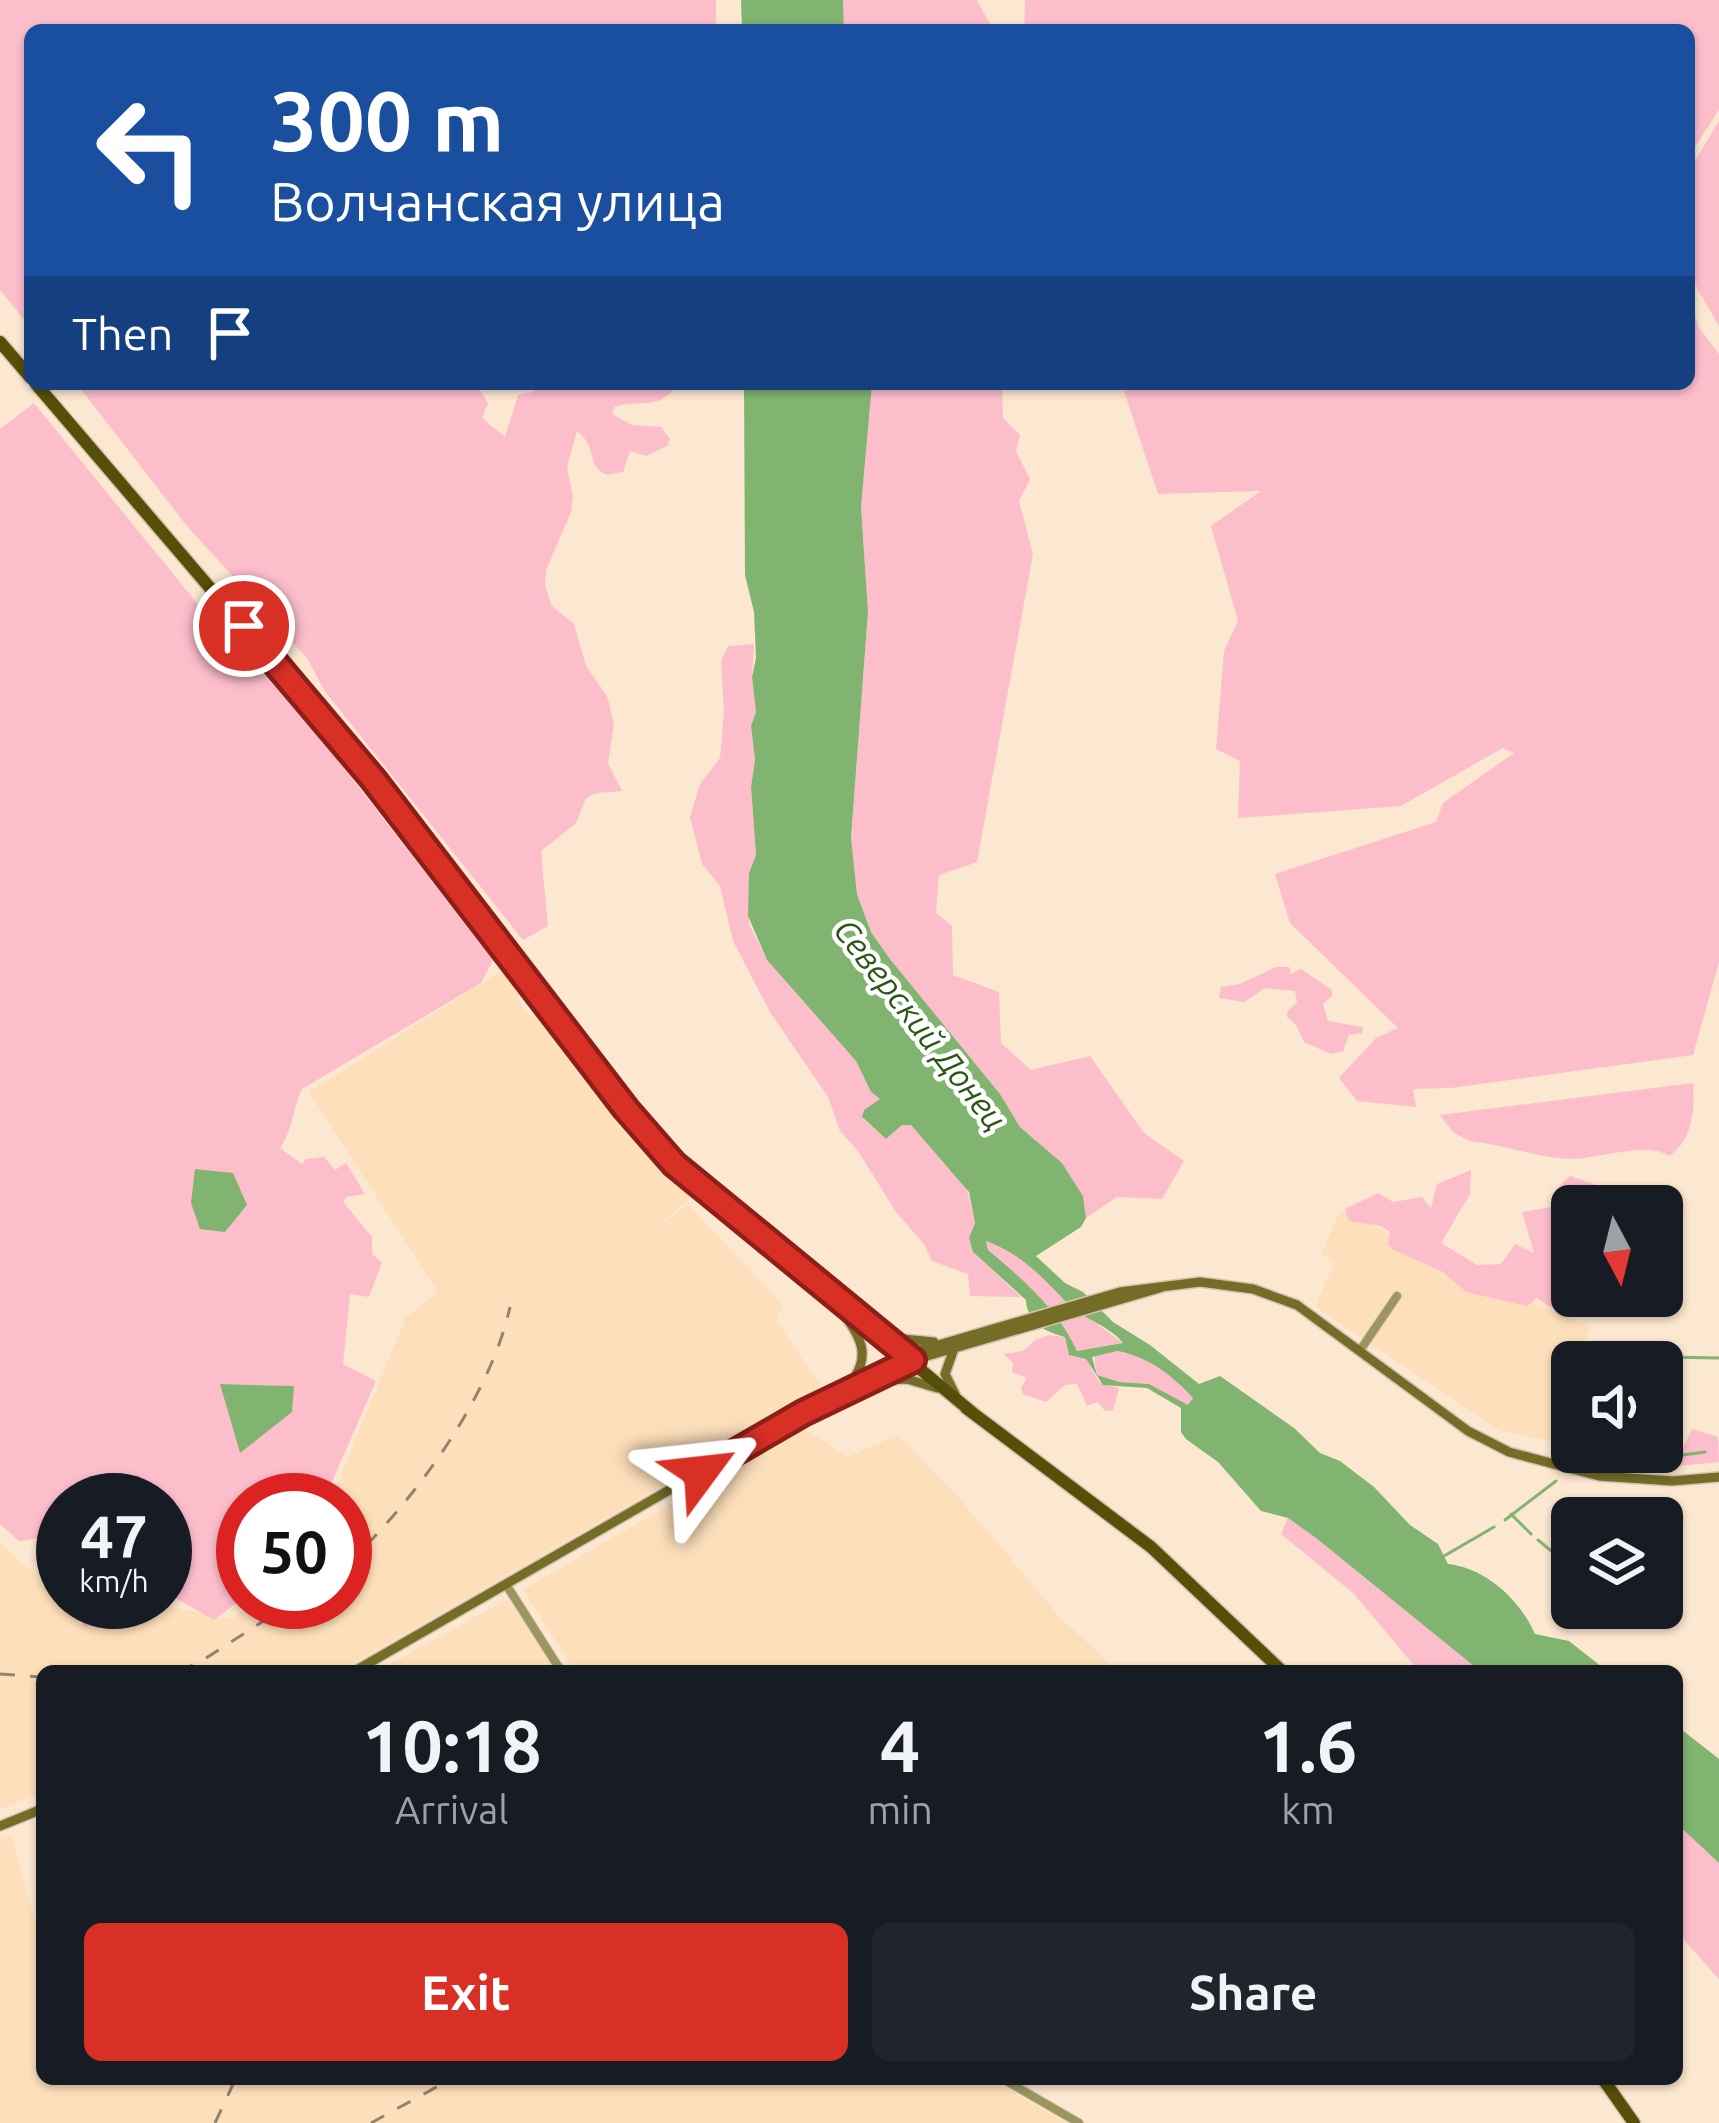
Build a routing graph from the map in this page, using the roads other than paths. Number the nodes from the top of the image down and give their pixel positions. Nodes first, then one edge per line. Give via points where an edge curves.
1 (0, 342) edge
2 (24, 370) edge
3 (41, 390) edge
4 (1397, 1296) dead end
5 (853, 1317) junction
6 (956, 1343) junction
7 (1360, 1349) junction
8 (904, 1358) junction
9 (852, 1381) junction
10 (865, 1382) junction
11 (937, 1388) junction
12 (955, 1394) junction
13 (803, 1413) junction
14 (973, 1413) junction
15 (1719, 1477) edge
16 (507, 1586) junction
17 (366, 1665) edge
18 (557, 1665) edge
19 (1276, 1665) edge
20 (36, 1811) edge
21 (0, 1826) edge
22 (1013, 2085) edge
23 (1608, 2085) edge
24 (1620, 2100) junction
25 (1079, 2123) edge
26 (1634, 2123) edge
27 (1648, 2123) edge

1 - 2 main road
3 - 5 main road via 373,779 635,1120 674,1164
4 - 7 street
5 - 6 main road via 903,1339
5 - 8 main road
5 - 9 main road via 863,1355
6 - 7 main road via 1173,1283 1275,1295
6 - 8 main road
6 - 12 main road via 945,1366
7 - 15 main road via 1468,1431 1534,1461 1647,1481
8 - 9 main road
8 - 10 main road
8 - 11 main road
8 - 12 main road
9 - 13 main road
10 - 11 main road via 907,1379
10 - 13 main road
11 - 14 main road
12 - 14 main road
13 - 16 main road
14 - 19 main road via 1151,1547
16 - 17 main road
16 - 18 street
20 - 21 main road
22 - 25 street
23 - 24 main road
24 - 26 main road
24 - 27 main road

